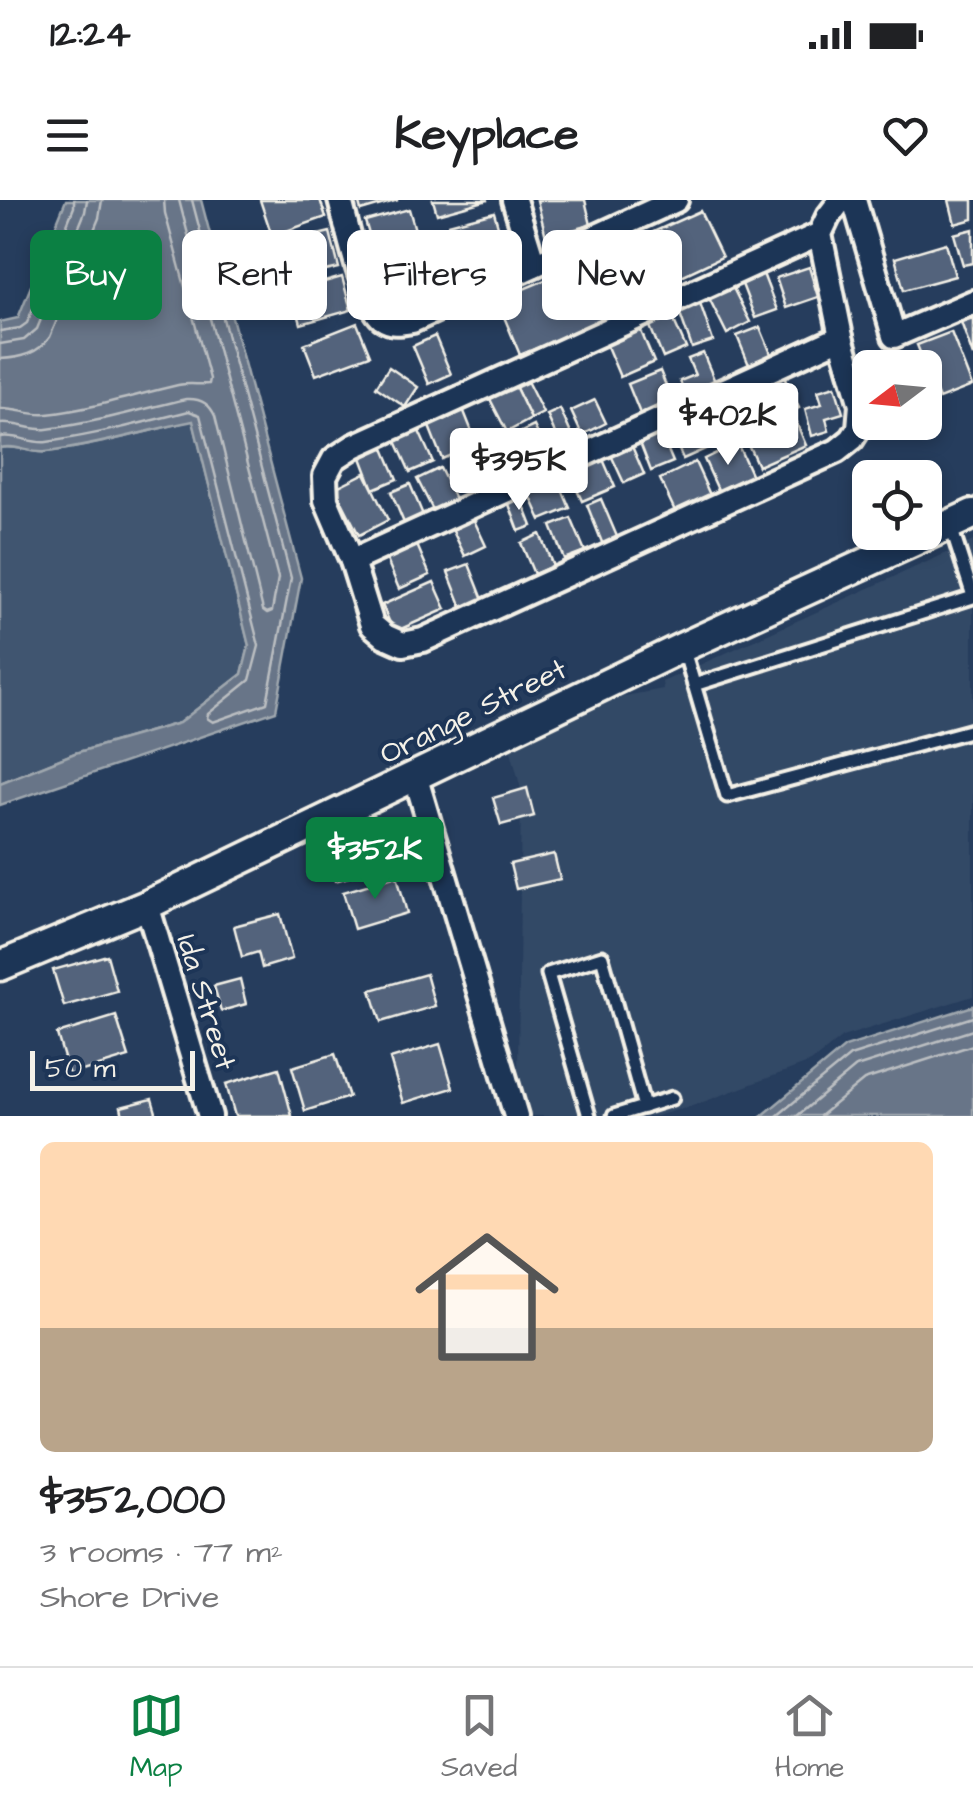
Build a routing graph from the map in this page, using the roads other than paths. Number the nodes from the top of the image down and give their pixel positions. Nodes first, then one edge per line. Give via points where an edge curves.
1 (340, 200) edge
2 (514, 200) edge
3 (676, 200) edge
4 (841, 200) edge
5 (854, 200) edge
6 (820, 234) junction
7 (534, 265) junction
8 (973, 302) edge
9 (841, 338) junction
10 (962, 519) edge
11 (352, 561) junction
12 (968, 565) edge
13 (973, 596) edge
14 (683, 647) junction
15 (694, 685) junction
16 (973, 730) edge
17 (415, 775) junction
18 (146, 906) junction
19 (0, 966) edge
20 (672, 1098) dead end
21 (644, 1107) junction
22 (210, 1116) edge
23 (516, 1116) edge
24 (589, 1116) edge
25 (614, 1116) edge

1 - 7 street via 369,300 395,324
2 - 7 street
3 - 7 street
4 - 6 street
5 - 8 street via 894,336
6 - 9 street
6 - 11 street via 334,459 325,476 326,500
9 - 11 street
9 - 11 street via 861,405 860,428 836,451 424,640 403,644 372,625
10 - 12 lane
10 - 14 street, Orange Street
12 - 13 lane
13 - 15 lane
14 - 15 lane
14 - 17 street, Orange Street
15 - 16 lane via 727,796
17 - 18 street, Orange Street
17 - 23 street
18 - 19 street, Orange Street
18 - 22 street, Ida Street
20 - 21 lane
21 - 24 lane via 602,957 548,974
21 - 25 lane

